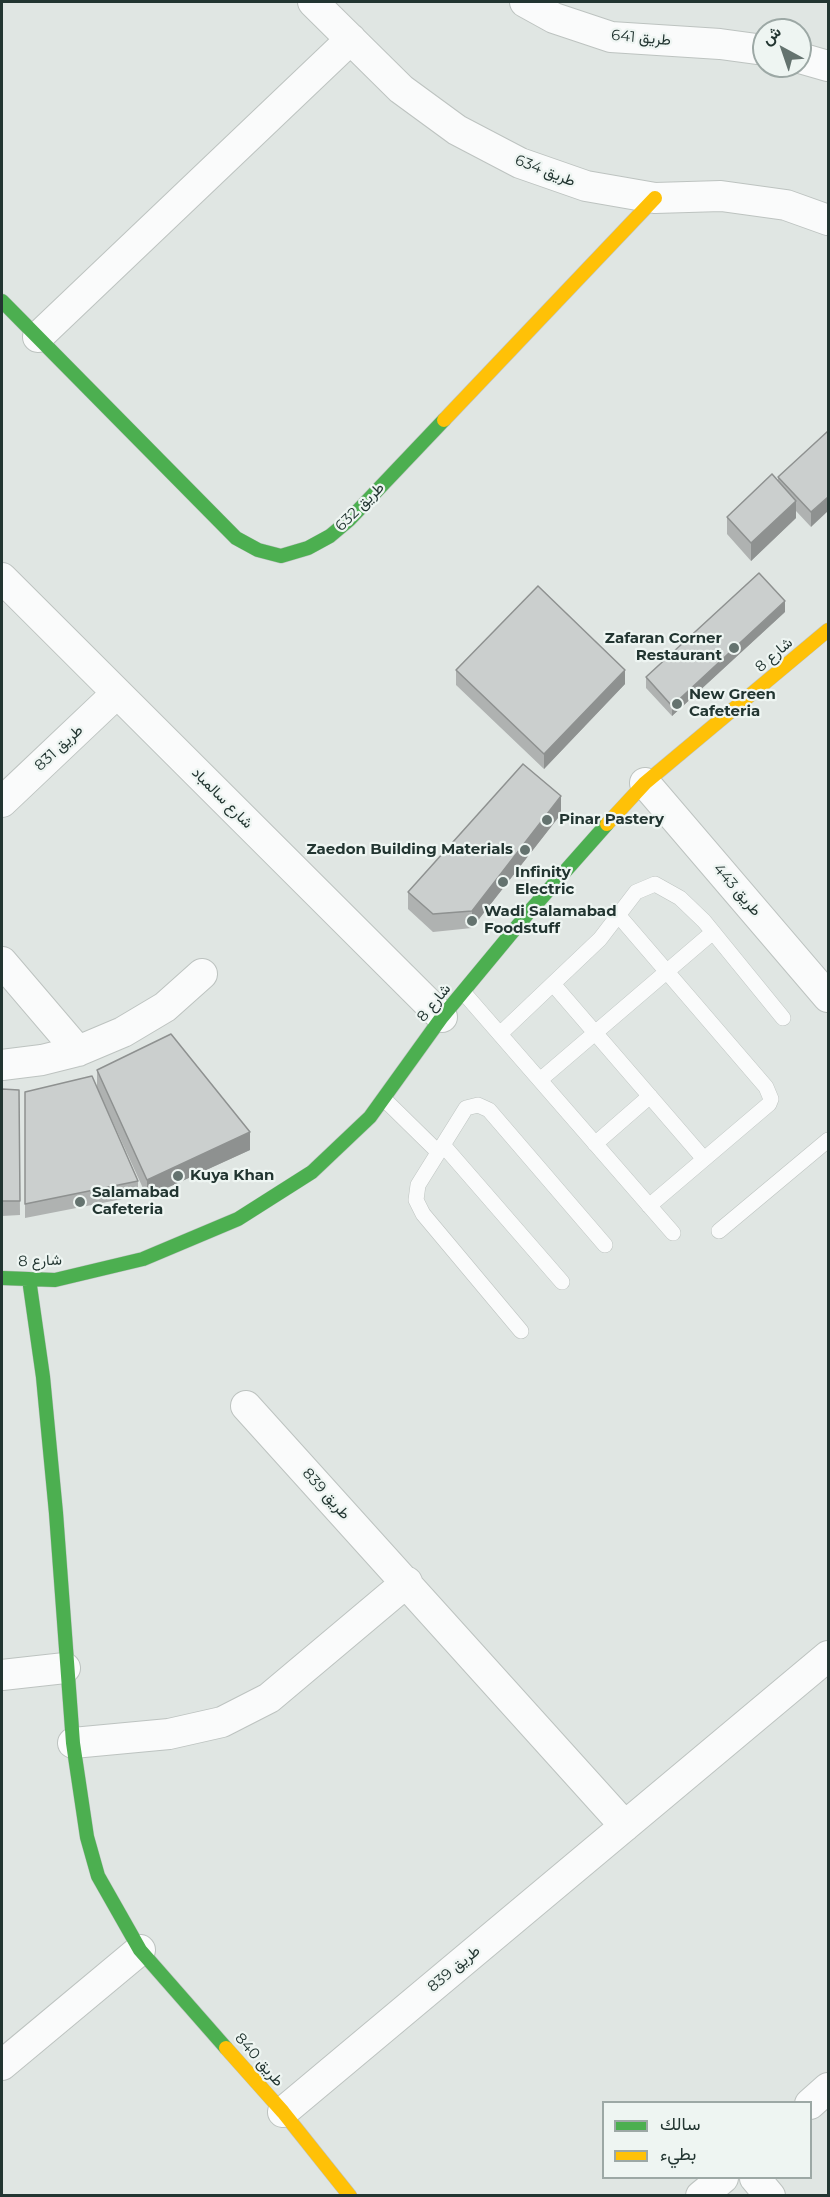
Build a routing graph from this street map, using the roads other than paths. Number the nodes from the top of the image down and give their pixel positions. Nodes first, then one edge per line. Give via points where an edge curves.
1 (313, 2) edge
2 (525, 2) edge
3 (351, 39) junction
4 (752, 48) edge
5 (812, 61) edge
6 (828, 66) edge
7 (655, 198) junction
8 (828, 220) edge
9 (2, 301) edge
10 (38, 337) junction
11 (2, 578) edge
12 (828, 630) edge
13 (116, 694) junction
14 (645, 783) junction
15 (2, 802) edge
16 (619, 916) junction
17 (713, 932) junction
18 (2, 962) edge
19 (667, 972) junction
20 (202, 974) dead end
21 (553, 984) junction
22 (464, 993) junction
23 (828, 997) edge
24 (442, 1017) junction
25 (783, 1018) dead end
26 (595, 1033) junction
27 (500, 1034) junction
28 (78, 1051) junction
29 (2, 1065) edge
30 (540, 1080) junction
31 (650, 1096) junction
32 (384, 1099) junction
33 (828, 1140) edge
34 (596, 1144) junction
35 (440, 1148) junction
36 (704, 1159) junction
37 (649, 1206) junction
38 (719, 1231) dead end
39 (673, 1233) dead end
40 (605, 1245) dead end
41 (2, 1278) edge
42 (29, 1279) junction
43 (562, 1282) dead end
44 (521, 1331) dead end
45 (246, 1406) dead end
46 (407, 1582) junction
47 (828, 1656) edge
48 (65, 1668) junction
49 (2, 1675) edge
50 (73, 1743) junction
51 (625, 1826) junction
52 (140, 1950) junction
53 (2, 2065) edge
54 (828, 2088) edge
55 (812, 2102) edge
56 (283, 2112) junction
57 (722, 2179) edge
58 (756, 2179) edge
59 (350, 2196) edge
60 (701, 2196) edge
61 (770, 2196) edge

1 - 3 street, طريق 634
2 - 4 street, طريق 641 via 554,18 611,37
3 - 7 street, طريق 634 via 401,89 457,130 520,163 586,186
3 - 10 street
5 - 6 street
7 - 8 street, طريق 634 via 721,196 786,205
7 - 10 street, طريق 632 via 349,520 308,548 281,556 236,538
9 - 10 street, طريق 632
11 - 13 street, شارع سالمباد
12 - 14 street, شارع 8
13 - 15 street, طريق 831
13 - 24 street, شارع سالمباد
14 - 22 street, شارع 8 via 529,912
14 - 23 street, طريق 443
16 - 17 lane via 636,892 655,884 680,898
16 - 19 lane
16 - 21 lane
17 - 19 lane
17 - 25 lane
18 - 28 street
19 - 26 lane
19 - 36 lane via 770,1093 769,1104
20 - 28 street via 165,1007 123,1032
21 - 26 lane
21 - 27 lane
22 - 24 street, شارع 8
22 - 27 lane
24 - 32 street, شارع 8
26 - 30 lane
26 - 31 lane
27 - 30 lane
28 - 29 street
30 - 34 lane
31 - 34 lane
31 - 36 lane
32 - 35 lane
32 - 42 street, شارع 8 via 312,1172 238,1219 143,1259 55,1280
33 - 38 lane
34 - 37 lane
35 - 40 lane via 466,1108 484,1107
35 - 43 lane
35 - 44 lane via 418,1185 416,1200 423,1214
36 - 37 lane
37 - 39 lane
41 - 42 street, شارع 8
42 - 48 street, طريق 840 via 55,1502
45 - 46 street, طريق 839
46 - 50 street via 269,1698 222,1722 169,1734
46 - 51 street, طريق 839
47 - 51 street, طريق 839
48 - 49 street
48 - 50 street, طريق 840
50 - 52 street, طريق 840 via 87,1838 98,1876
51 - 56 street, طريق 839
52 - 53 street
52 - 56 street, طريق 840
54 - 55 street
56 - 59 street, طريق 840
57 - 60 street
58 - 61 street

